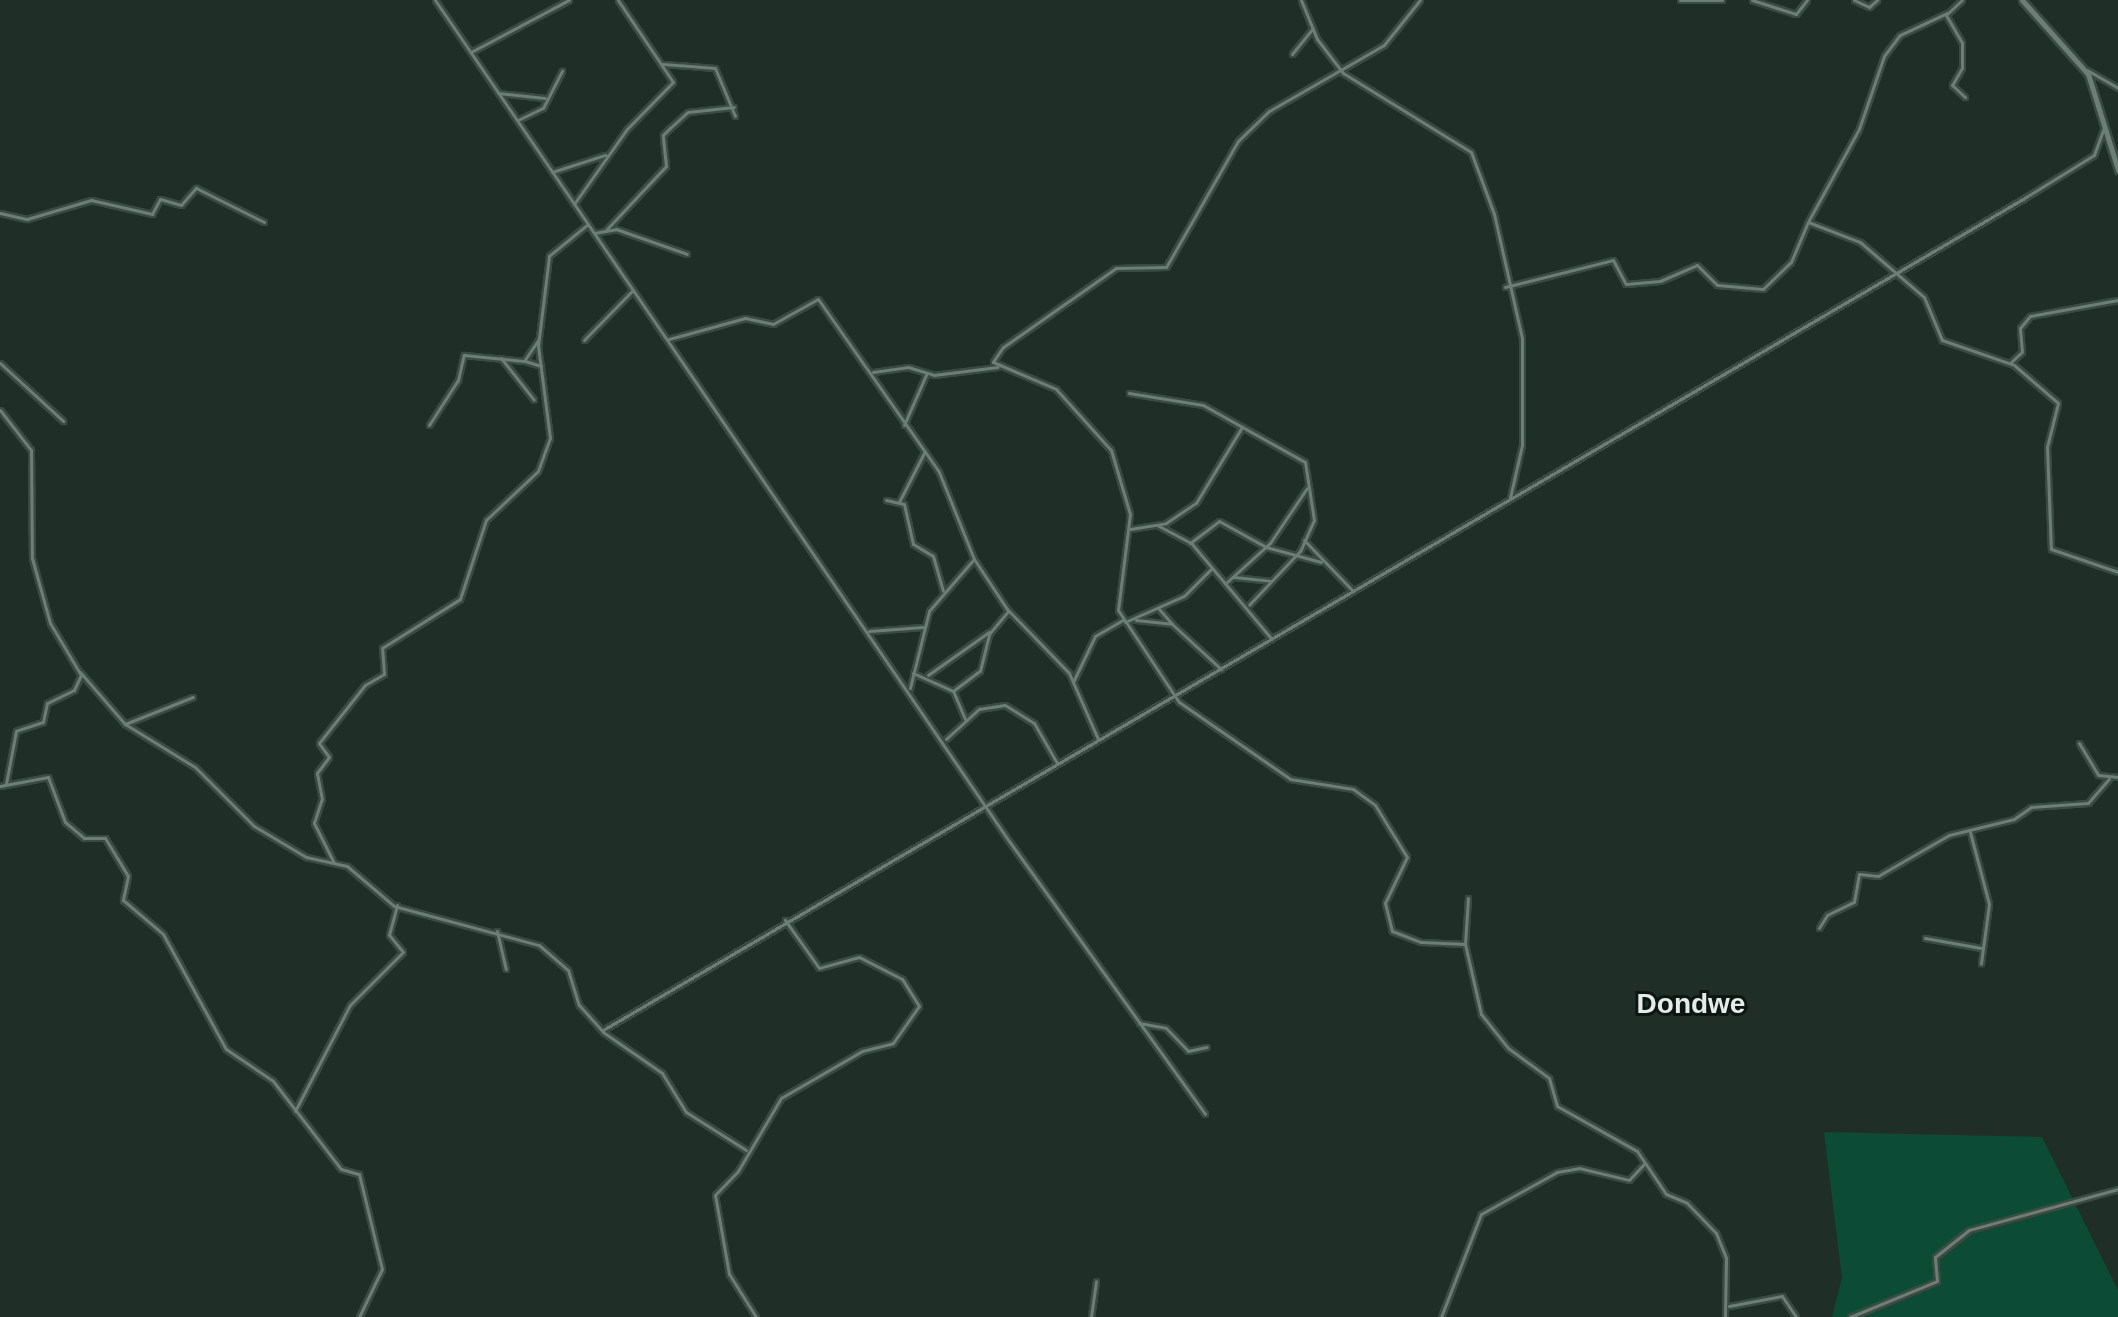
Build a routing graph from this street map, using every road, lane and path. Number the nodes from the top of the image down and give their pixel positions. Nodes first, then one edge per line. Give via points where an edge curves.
1 (435, 0) edge
2 (569, 0) edge
3 (618, 0) edge
4 (1301, 0) edge
5 (1420, 0) edge
6 (1680, 0) edge
7 (1722, 0) edge
8 (1752, 0) edge
9 (1807, 0) edge
10 (1854, 0) edge
11 (1877, 0) edge
12 (1962, 0) edge
13 (2022, 0) edge
14 (1947, 13) junction
15 (1313, 28) junction
16 (478, 50) junction
17 (471, 52) junction
18 (1292, 54) dead end
19 (475, 57) junction
20 (663, 64) junction
21 (2085, 69) junction
22 (562, 71) dead end
23 (1342, 71) junction
24 (2118, 88) edge
25 (498, 93) junction
26 (1965, 97) dead end
27 (547, 99) junction
28 (734, 107) junction
29 (735, 116) dead end
30 (518, 120) junction
31 (2104, 123) junction
32 (607, 154) junction
33 (2118, 170) edge
34 (552, 172) junction
35 (574, 204) junction
36 (0, 213) edge
37 (1809, 221) junction
38 (264, 222) dead end
39 (588, 224) junction
40 (606, 230) junction
41 (594, 233) junction
42 (687, 254) dead end
43 (1897, 271) junction
44 (1505, 287) junction
45 (633, 290) junction
46 (2118, 300) edge
47 (669, 339) junction
48 (538, 340) junction
49 (584, 340) dead end
50 (501, 358) junction
51 (524, 361) junction
52 (0, 363) edge
53 (2010, 363) junction
54 (541, 366) junction
55 (997, 367) junction
56 (873, 372) junction
57 (926, 375) junction
58 (1129, 393) dead end
59 (534, 400) dead end
60 (0, 410) edge
61 (63, 421) dead end
62 (429, 425) dead end
63 (904, 425) junction
64 (1242, 427) junction
65 (925, 451) junction
66 (1307, 488) junction
67 (1513, 490) junction
68 (1515, 496) junction
69 (1510, 498) junction
70 (886, 500) dead end
71 (899, 502) junction
72 (1157, 525) junction
73 (1130, 529) junction
74 (1304, 540) junction
75 (1190, 543) junction
76 (1266, 547) junction
77 (1297, 555) junction
78 (974, 559) junction
79 (1321, 562) junction
80 (1211, 569) junction
81 (2118, 572) edge
82 (939, 577) junction
83 (1234, 577) junction
84 (1274, 580) junction
85 (951, 583) junction
86 (1226, 583) junction
87 (943, 591) junction
88 (1352, 591) junction
89 (1249, 605) junction
90 (1159, 609) junction
91 (1008, 611) junction
92 (1136, 620) junction
93 (1124, 621) junction
94 (1172, 624) junction
95 (923, 627) junction
96 (869, 631) junction
97 (991, 631) junction
98 (1271, 638) junction
99 (1221, 669) junction
100 (80, 672) junction
101 (913, 673) junction
102 (928, 675) junction
103 (1073, 682) junction
104 (910, 688) junction
105 (953, 691) junction
106 (1182, 691) junction
107 (1175, 696) junction
108 (193, 697) dead end
109 (1181, 704) junction
110 (965, 719) junction
111 (125, 724) junction
112 (945, 739) junction
113 (1098, 740) junction
114 (2079, 743) dead end
115 (1057, 763) junction
116 (2118, 777) edge
117 (2109, 779) junction
118 (3, 786) edge
119 (988, 805) junction
120 (1970, 832) junction
121 (334, 863) junction
122 (1468, 898) dead end
123 (397, 905) junction
124 (785, 920) junction
125 (1819, 928) dead end
126 (496, 930) junction
127 (1925, 938) dead end
128 (1465, 944) junction
129 (1981, 948) junction
130 (1981, 963) dead end
131 (506, 969) dead end
132 (1139, 1023) junction
133 (603, 1030) junction
134 (1207, 1047) dead end
135 (295, 1112) junction
136 (1205, 1114) dead end
137 (746, 1150) junction
138 (1644, 1164) junction
139 (2118, 1189) edge
140 (1096, 1281) dead end
141 (1727, 1307) junction
142 (359, 1317) edge
143 (756, 1317) edge
144 (1091, 1317) edge
145 (1441, 1317) edge
146 (1725, 1317) edge
147 (1796, 1317) edge
148 (1850, 1317) edge

1 - 17 street
2 - 16 street
3 - 20 street
4 - 15 street
5 - 23 street via 1391,40
6 - 7 street
8 - 9 street via 1796,14
10 - 11 street via 1869,7
12 - 14 street
13 - 21 street
14 - 26 street via 1963,44 1962,68 1952,85
14 - 37 street via 1900,35 1884,56 1859,129
15 - 18 street
15 - 23 street
16 - 17 street
16 - 19 street
17 - 19 street
19 - 25 street
20 - 28 street via 715,68
20 - 32 street via 672,84
21 - 24 street
21 - 31 street
22 - 27 street
23 - 44 street via 1469,148 1494,214
23 - 55 street via 1268,111 1238,141 1166,267 1113,270 1003,347 993,358
25 - 27 street
25 - 30 street
27 - 30 street
28 - 29 street
28 - 40 street via 688,112 670,128 663,135 666,166
30 - 34 street
31 - 33 street
31 - 43 street via 2092,157
32 - 34 street
32 - 35 street
34 - 35 street
35 - 39 street
36 - 38 street via 27,219 91,200 152,214 160,199 181,205 196,188
37 - 43 street via 1864,244
37 - 44 street via 1789,266 1763,289 1717,285 1698,265 1660,281 1624,284 1614,260
39 - 41 street
39 - 48 street via 549,256
40 - 41 street
40 - 42 street
41 - 45 street
43 - 53 street via 1924,297 1942,340
43 - 68 street
44 - 67 street via 1519,319 1526,388
45 - 47 street
45 - 49 street
46 - 53 street via 2030,316 2020,328 2022,352
47 - 56 street via 745,318 773,324 816,298
47 - 96 street
48 - 51 street
48 - 54 street
50 - 51 street
50 - 59 street
50 - 62 street via 463,356 458,380
51 - 54 street
52 - 61 street
53 - 81 street via 2059,406 2047,447 2051,549
54 - 121 street via 550,433 536,475 486,520 460,599 382,648 385,672 365,685 319,744 329,757 317,773 322,799 314,822
55 - 57 street
55 - 73 street via 1056,389 1109,447
56 - 57 street via 904,367
56 - 63 street
57 - 63 street
58 - 64 street via 1203,405
60 - 100 street via 31,450 32,558 50,623
63 - 65 street
64 - 66 street via 1297,454 1307,467
64 - 72 street via 1205,495
65 - 71 street
65 - 78 street via 962,519
66 - 74 street via 1315,518
66 - 76 street
67 - 68 street
67 - 69 street
68 - 69 street
69 - 88 street
70 - 71 street
71 - 82 street via 914,547 933,556
72 - 73 street
72 - 75 street
73 - 93 street via 1117,604
74 - 77 street
74 - 79 street
75 - 76 street via 1219,521
75 - 80 street
76 - 77 street
76 - 83 street
77 - 79 street
77 - 84 street
78 - 85 street
78 - 91 street
79 - 88 street
80 - 86 street
80 - 90 street
82 - 85 street
82 - 87 street
83 - 84 street via 1257,585
83 - 86 street
84 - 89 street
85 - 87 street
86 - 89 street
87 - 95 street
88 - 98 street
89 - 98 street
90 - 92 street
90 - 94 street
91 - 97 street
91 - 103 street
92 - 93 street
92 - 94 street
93 - 103 street via 1095,636
93 - 107 street
94 - 99 street
95 - 96 street
95 - 101 street via 924,653
96 - 104 street
97 - 102 street
97 - 105 street via 980,671
98 - 99 street
99 - 106 street
100 - 111 street
100 - 118 street via 75,689 47,703 43,722 16,731
101 - 102 street
101 - 104 street
102 - 105 street
103 - 113 street
104 - 112 street
105 - 110 street
106 - 107 street
106 - 109 street
107 - 109 street
107 - 113 street
108 - 111 street
109 - 128 street via 1290,779 1353,789 1372,802 1407,857 1385,903 1392,931 1421,942
110 - 112 street
110 - 115 street via 1006,706 1034,723
111 - 121 street via 195,767 254,826 306,857
112 - 119 street
113 - 115 street
114 - 117 street via 2092,768
115 - 119 street
116 - 117 street
117 - 120 street via 2088,803 2031,807
118 - 135 street via 48,777 65,822 84,838 105,838 128,876 123,900 163,934 204,1019 229,1053 269,1077
119 - 124 street
119 - 132 street
120 - 125 street via 1949,835 1878,876 1859,874 1854,902 1827,915
120 - 129 street via 1989,904
121 - 123 street
122 - 128 street
123 - 126 street
123 - 135 street via 389,935 403,952 350,1005
124 - 133 street
124 - 137 street via 819,968 853,955 887,969 916,997 918,1012 893,1043 862,1051 788,1093
126 - 131 street
126 - 133 street via 539,945 567,969 579,1005
127 - 129 street
128 - 138 street via 1471,990 1486,1021 1549,1078 1558,1108 1631,1147
129 - 130 street
132 - 134 street via 1166,1028 1188,1051
132 - 136 street
133 - 137 street via 662,1073 686,1112
135 - 142 street via 341,1169 363,1182 382,1269
137 - 143 street via 714,1198 726,1229 729,1274
138 - 141 street via 1666,1194 1687,1203 1724,1243
138 - 145 street via 1629,1180 1579,1168 1557,1172 1481,1214
139 - 148 street via 1969,1230 1935,1257 1937,1281
140 - 144 street
141 - 146 street
141 - 147 street via 1782,1296

